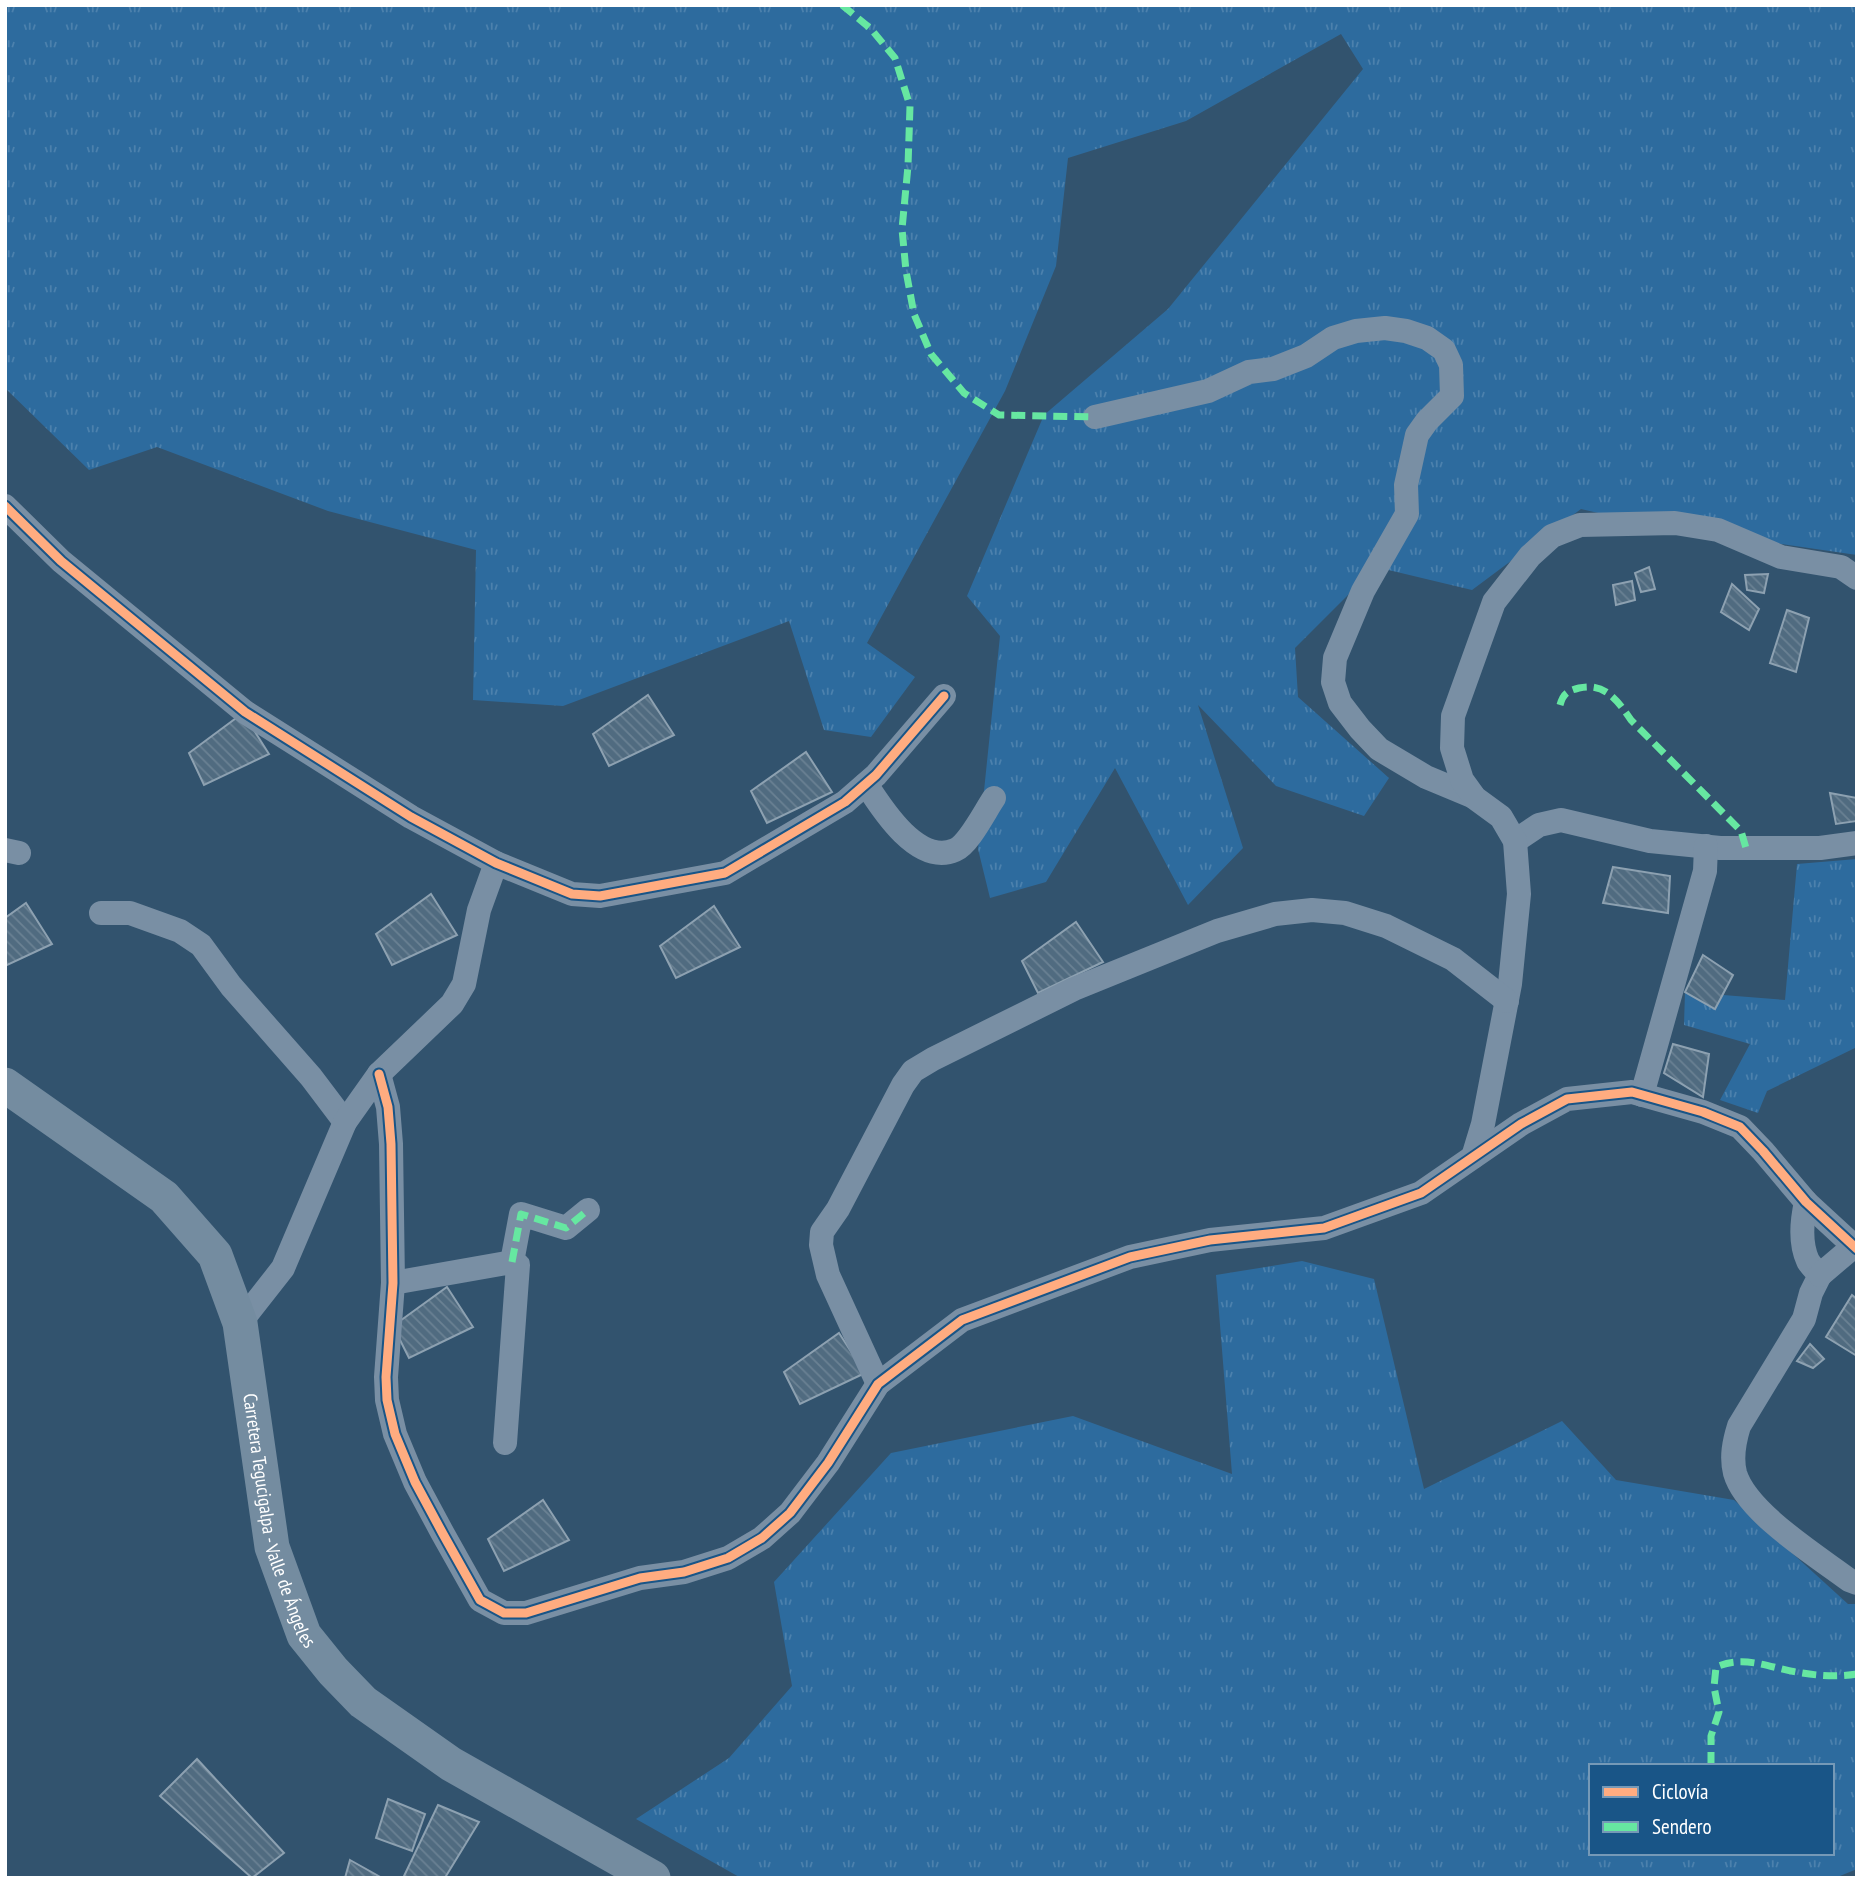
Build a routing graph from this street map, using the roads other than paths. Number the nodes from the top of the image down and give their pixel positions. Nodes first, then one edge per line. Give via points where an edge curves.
1 (1096, 417) dead end
2 (5, 506) edge
3 (1857, 578) edge
4 (944, 696) dead end
5 (866, 784) junction
6 (1475, 797) junction
7 (994, 798) dead end
8 (1515, 841) junction
9 (1857, 843) edge
10 (1706, 846) junction
11 (496, 863) junction
12 (101, 913) dead end
13 (1507, 1001) junction
14 (379, 1074) junction
15 (5, 1085) edge
16 (1642, 1095) junction
17 (345, 1122) junction
18 (1473, 1157) junction
19 (1806, 1202) junction
20 (588, 1210) dead end
21 (1855, 1248) edge
22 (512, 1262) junction
23 (1820, 1275) junction
24 (393, 1283) junction
25 (240, 1323) junction
26 (878, 1384) junction
27 (505, 1443) dead end
28 (1857, 1583) edge
29 (639, 1870) edge

1 - 6 street via 1208,391 1249,372 1273,369 1306,356 1333,338 1356,331 1406,331 1444,350 1451,365 1452,396 1417,435 1406,485 1406,514 1363,591 1335,658 1333,682 1340,703 1379,749 1426,777
2 - 11 street via 61,561 245,712 411,817
3 - 6 street via 1840,567 1781,557 1718,530 1675,523 1580,525 1552,537 1530,556 1494,602 1453,716 1452,748 1462,780
4 - 5 street
5 - 7 street via 904,835 941,853 957,850 968,839
5 - 11 street via 845,802 725,873 600,896 572,894
6 - 8 street via 1501,817
8 - 10 street via 1539,825 1561,820 1650,841
8 - 13 street via 1519,894
9 - 10 street via 1820,848
10 - 16 street via 1705,871
11 - 14 street via 479,910 464,984 452,1004
12 - 17 street via 130,913 180,931 201,945
13 - 18 street
13 - 26 street via 1453,959 1386,926 1345,913 1275,914 1217,931 1074,989 913,1071 822,1232 828,1275
14 - 17 street
14 - 24 street via 391,1144
15 - 25 main road, Carretera Tegucigalpa - Valle de Ángeles via 163,1197 215,1255
16 - 18 street via 1567,1098
16 - 19 street via 1740,1128
17 - 25 street via 283,1268
18 - 26 street via 1421,1193 1324,1228 1210,1240 1130,1257 975,1315
19 - 21 street
19 - 23 street via 1804,1242 1808,1261
20 - 22 street via 566,1228 521,1214
21 - 23 street
22 - 24 street
22 - 27 street via 518,1265
23 - 28 street via 1804,1319 1739,1426 1733,1459 1736,1476 1753,1503
24 - 26 street via 386,1377 395,1434 415,1482 480,1600 504,1613 526,1614 640,1578 684,1572 728,1558 762,1538 790,1513 828,1463
25 - 29 main road, Carretera Tegucigalpa - Valle de Ángeles via 272,1547 304,1635 363,1702 451,1763

